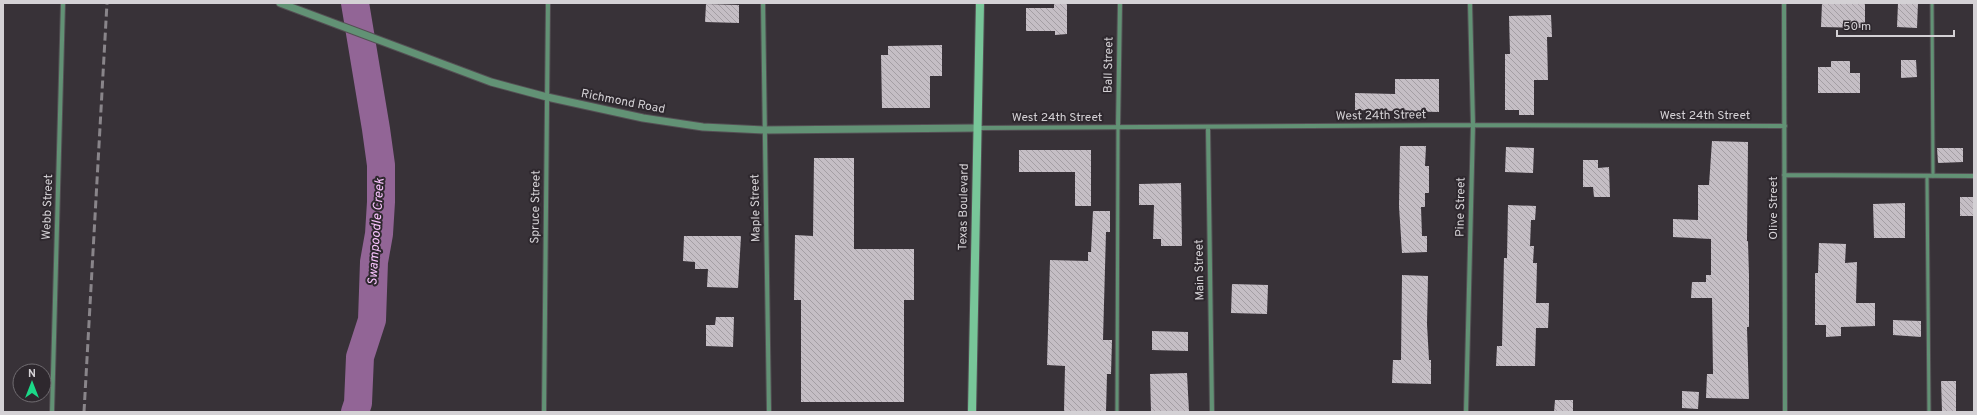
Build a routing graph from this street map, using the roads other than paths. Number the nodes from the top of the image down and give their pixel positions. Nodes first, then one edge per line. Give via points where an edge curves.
1 (63, 3) edge
2 (280, 3) edge
3 (548, 3) edge
4 (763, 3) edge
5 (980, 3) edge
6 (1120, 3) edge
7 (1470, 3) edge
8 (1784, 3) edge
9 (1932, 3) edge
10 (547, 97) junction
11 (1472, 125) junction
12 (1784, 126) junction
13 (1208, 127) junction
14 (978, 128) junction
15 (1118, 128) junction
16 (765, 130) junction
17 (1784, 175) junction
18 (1928, 176) junction
19 (1933, 176) junction
20 (1974, 176) edge
21 (52, 412) edge
22 (544, 412) edge
23 (769, 412) edge
24 (972, 412) edge
25 (1117, 412) edge
26 (1212, 412) edge
27 (1466, 412) edge
28 (1785, 412) edge
29 (1928, 412) edge

1 - 21 street, Webb Street
2 - 10 street, Richmond Road via 491,82
3 - 10 street, Spruce Street
4 - 16 street, Maple Street
5 - 14 main road, Texas Boulevard
6 - 15 street, Ball Street
7 - 11 street, Pine Street
8 - 12 street, Olive Street
9 - 19 lane
10 - 16 street, Richmond Road via 643,118 703,127
10 - 22 street, Spruce Street
11 - 12 street, West 24th Street
11 - 13 street, West 24th Street
11 - 27 street, Pine Street
12 - 17 street, Olive Street
13 - 15 street, West 24th Street
13 - 26 street, Main Street
14 - 15 street, West 24th Street
14 - 16 street, Richmond Road
14 - 24 main road, Texas Boulevard
15 - 25 lane
16 - 23 street, Maple Street
17 - 18 street
17 - 28 street, Olive Street
18 - 19 street
18 - 29 lane
19 - 20 street

